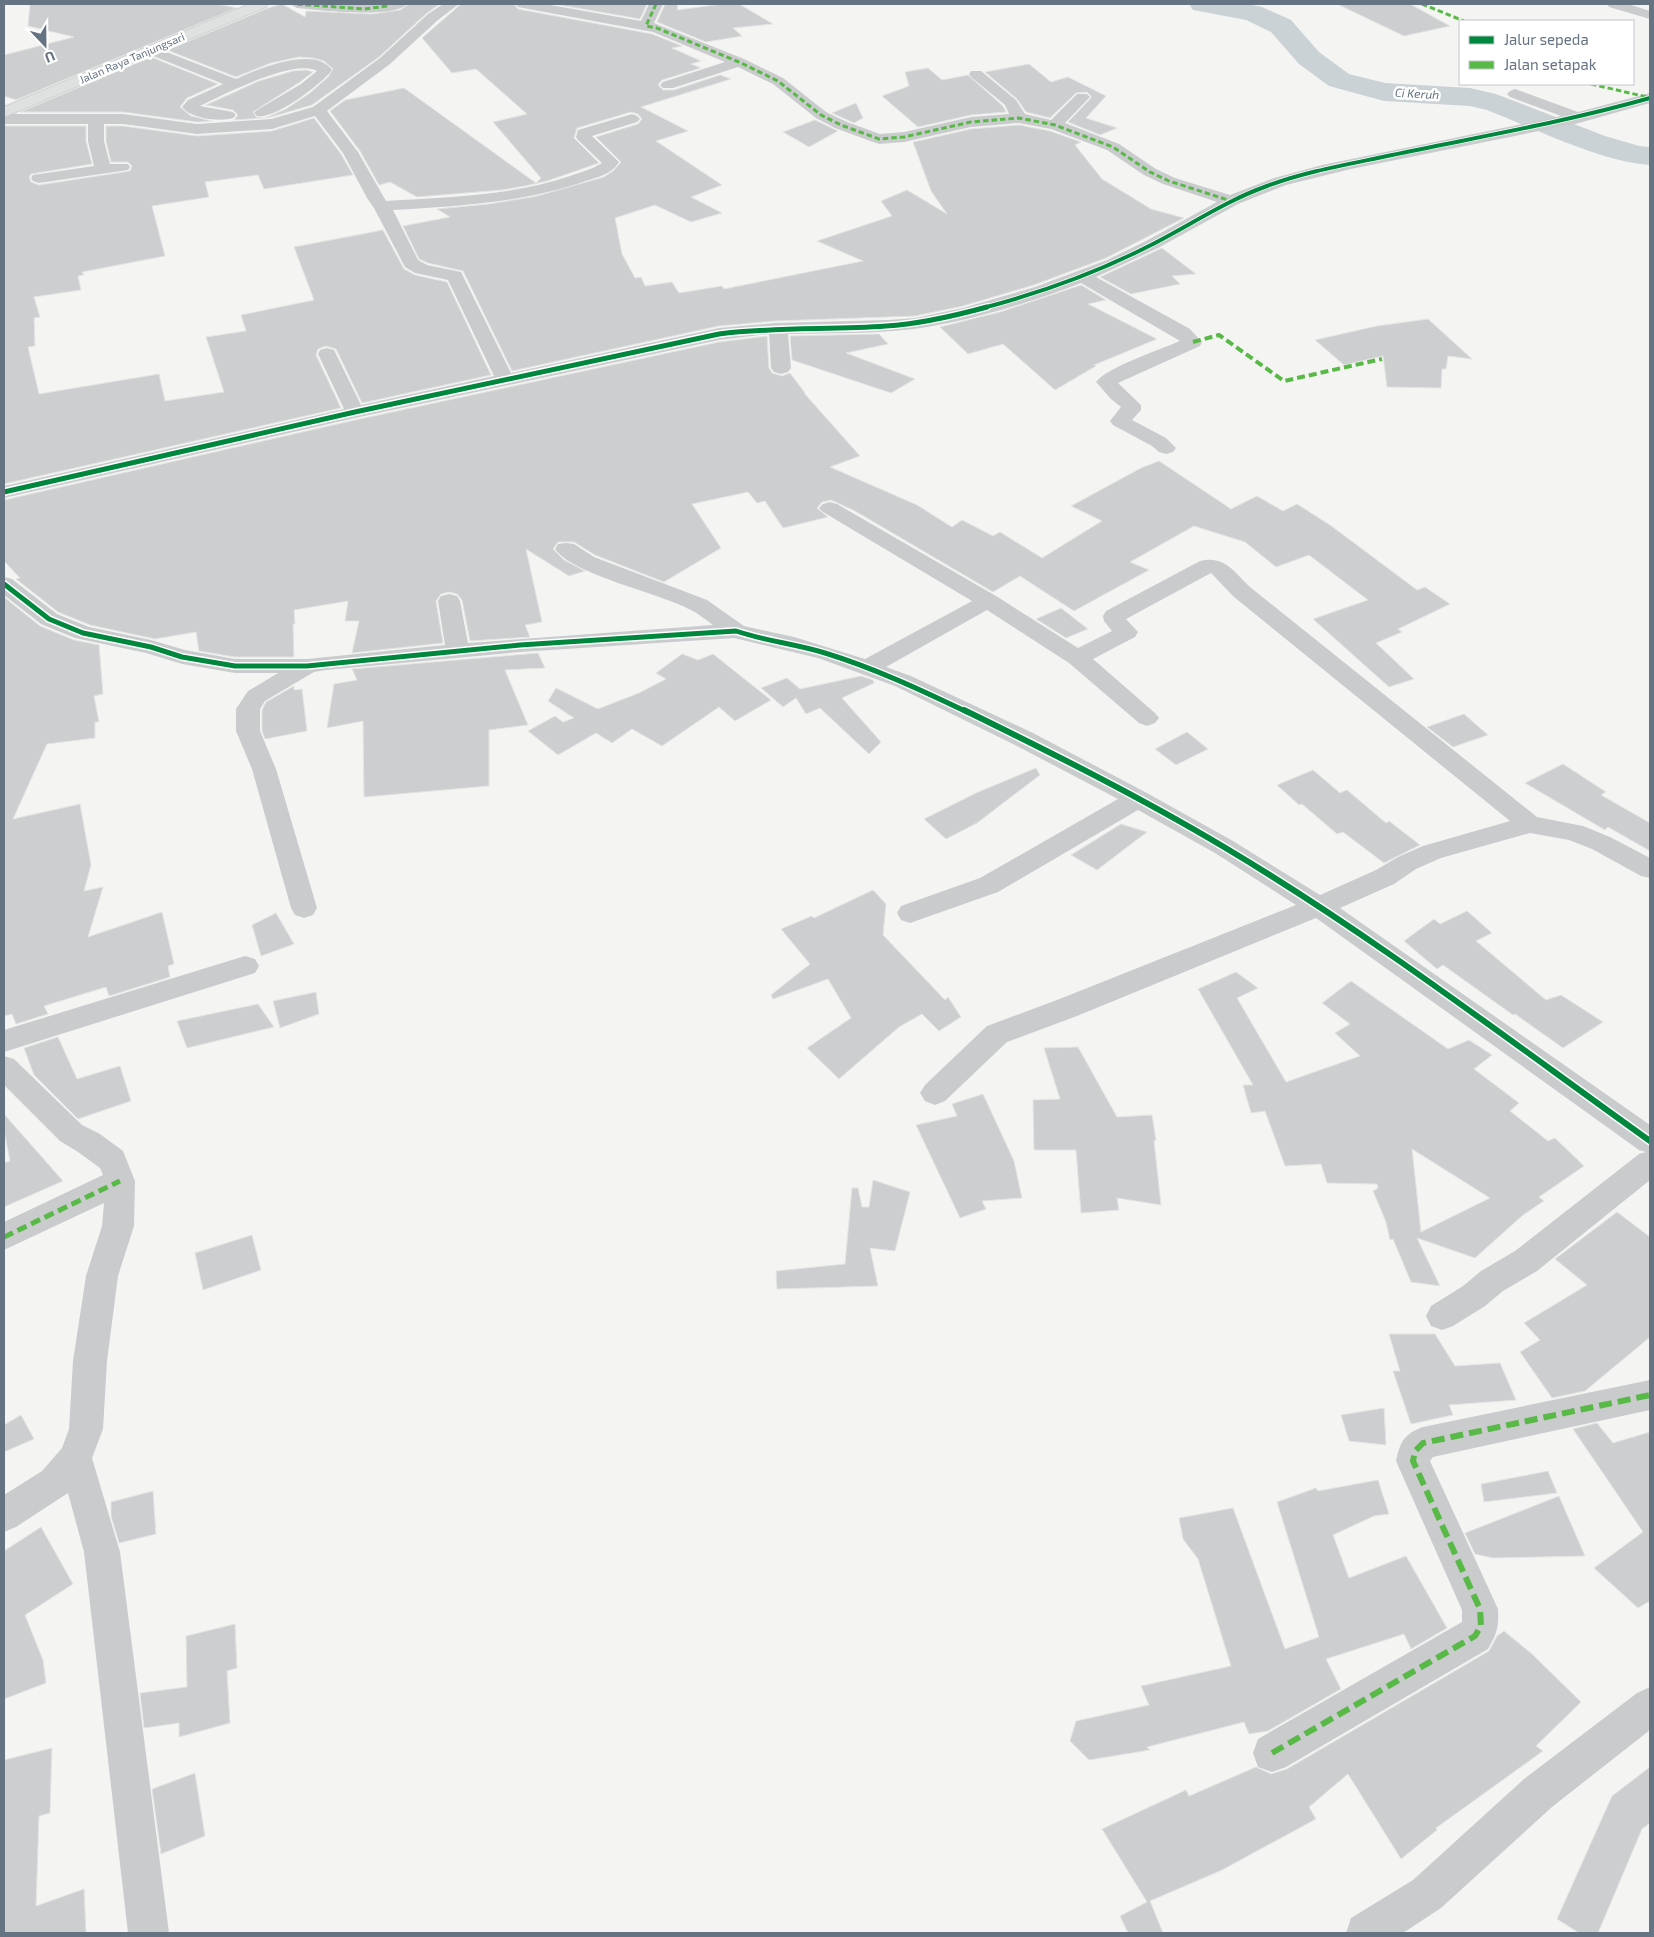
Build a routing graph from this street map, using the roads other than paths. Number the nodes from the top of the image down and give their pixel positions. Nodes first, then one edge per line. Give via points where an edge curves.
1 (261, 4) edge
2 (298, 4) edge
3 (400, 4) edge
4 (429, 4) edge
5 (523, 4) edge
6 (656, 4) edge
7 (1614, 4) edge
8 (449, 5) edge
9 (1648, 22) edge
10 (646, 26) junction
11 (151, 50) junction
12 (739, 62) junction
13 (976, 74) dead end
14 (236, 84) junction
15 (668, 85) dead end
16 (1515, 94) dead end
17 (1082, 97) dead end
18 (1650, 98) edge
19 (318, 110) junction
20 (4, 112) edge
21 (96, 118) junction
22 (267, 118) junction
23 (1019, 118) junction
24 (4, 119) edge
25 (632, 119) dead end
26 (1574, 119) junction
27 (1055, 125) junction
28 (122, 167) dead end
29 (103, 169) junction
30 (39, 178) dead end
31 (1231, 201) junction
32 (382, 206) junction
33 (1082, 276) junction
34 (778, 329) junction
35 (326, 354) dead end
36 (781, 368) dead end
37 (505, 380) junction
38 (355, 412) junction
39 (1166, 448) dead end
40 (4, 492) edge
41 (830, 508) dead end
42 (566, 549) dead end
43 (4, 584) edge
44 (450, 601) dead end
45 (988, 601) junction
46 (736, 631) junction
47 (458, 651) junction
48 (1077, 658) junction
49 (307, 666) junction
50 (868, 667) junction
51 (1147, 718) dead end
52 (1138, 799) junction
53 (1530, 824) junction
54 (1650, 869) edge
55 (1318, 907) junction
56 (304, 908) dead end
57 (910, 913) dead end
58 (245, 966) dead end
59 (4, 1041) edge
60 (4, 1067) edge
61 (936, 1093) dead end
62 (1650, 1141) edge
63 (1650, 1163) edge
64 (120, 1181) junction
65 (4, 1237) edge
66 (1442, 1316) dead end
67 (1650, 1395) edge
68 (75, 1458) junction
69 (4, 1515) edge
70 (1650, 1706) edge
71 (1272, 1753) dead end
72 (149, 1933) edge
73 (1366, 1933) edge

1 - 11 highway, Jalan Raya Tanjungsari
2 - 3 street via 364,9
4 - 8 street
5 - 10 street
6 - 10 street
7 - 9 street
8 - 19 street via 385,61
10 - 12 street
11 - 14 street
11 - 20 highway, Jalan Raya Tanjungsari
12 - 15 street
12 - 23 street via 778,81 821,115 879,139 904,137 970,122
13 - 23 street via 1011,103
14 - 22 street via 190,107 219,115
14 - 22 street via 265,72 304,64 317,65 325,70 322,76 282,100
16 - 26 street
17 - 27 street
18 - 26 street
19 - 22 street
19 - 32 street via 350,152
21 - 22 street via 197,129
21 - 24 street
21 - 29 street via 96,141
23 - 27 street
25 - 32 street via 584,132 584,137 611,162 606,168 566,183 497,198
26 - 31 street via 1329,168 1265,186
27 - 31 street via 1113,147 1169,181
28 - 29 street
29 - 30 street
31 - 33 street via 1137,253
32 - 37 street via 411,263 421,269 455,276
33 - 34 street via 985,308 939,319 891,325
33 - 39 street via 1183,333 1193,342 1106,382 1131,406 1120,421
34 - 36 street
34 - 37 street via 720,334
35 - 38 street
37 - 38 street
38 - 40 street
41 - 45 street
42 - 46 street via 586,562 699,605
43 - 49 street via 49,619 84,633 182,657 235,666
44 - 47 street
45 - 48 street
45 - 50 street
46 - 47 street
46 - 50 street via 786,642
47 - 49 street
48 - 51 street
48 - 53 street via 1127,632 1114,616 1214,565 1242,592
49 - 56 street via 256,696 248,709 248,731 264,769
50 - 52 street via 1024,739
52 - 55 street via 1224,847
52 - 57 street via 989,885
53 - 54 street via 1574,832
53 - 55 street via 1432,852
55 - 61 street via 997,1034
55 - 62 street via 1350,926
58 - 59 street
60 - 64 street via 71,1133 112,1160
63 - 66 street via 1526,1261
64 - 65 street
64 - 68 street via 118,1226 102,1276 90,1361 86,1429
67 - 71 street via 1423,1443 1415,1451 1413,1461 1480,1609 1481,1626 1475,1636
68 - 69 street via 54,1483
68 - 72 street via 102,1552
70 - 73 street via 1538,1793 1427,1894

